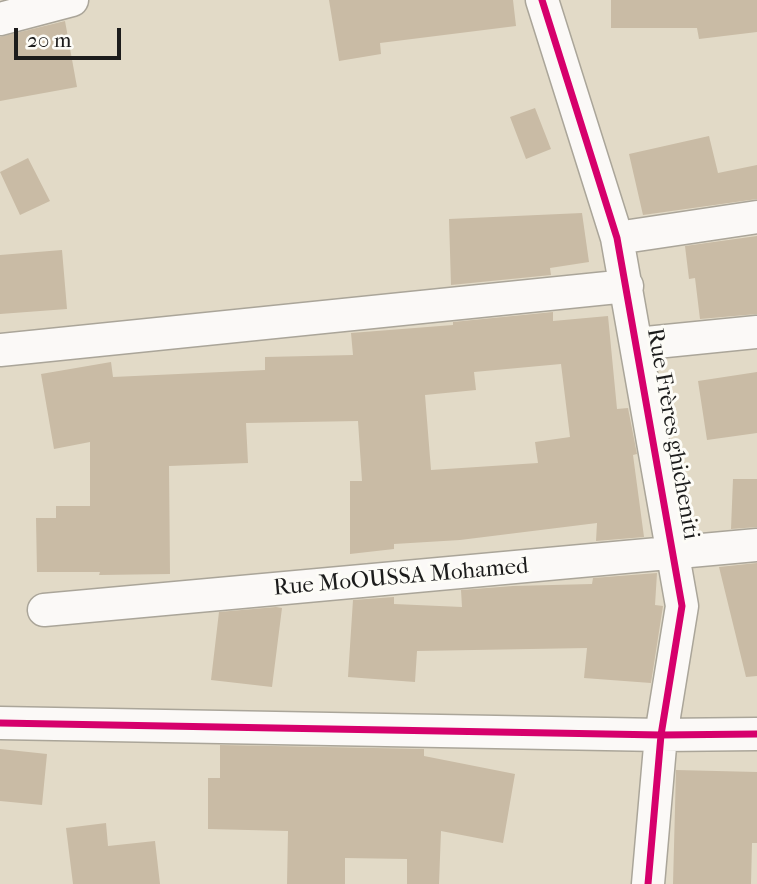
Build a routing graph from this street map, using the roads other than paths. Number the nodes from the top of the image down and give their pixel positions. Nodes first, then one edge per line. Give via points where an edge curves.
1 (72, 0) edge
2 (542, 0) edge
3 (0, 19) edge
4 (757, 217) edge
5 (617, 238) junction
6 (626, 286) junction
7 (757, 332) edge
8 (636, 344) junction
9 (0, 351) edge
10 (757, 545) edge
11 (674, 554) junction
12 (44, 610) dead end
13 (0, 723) edge
14 (757, 734) edge
15 (661, 735) junction
16 (648, 884) edge

1 - 3 street
2 - 5 street, Rue Frères ghicheniti
4 - 5 street
5 - 6 street, Rue Frères ghicheniti
6 - 8 street, Rue Frères ghicheniti
6 - 9 street
7 - 8 street
8 - 11 street, Rue Frères ghicheniti
10 - 11 street, Rue MoOUSSA Mohamed
11 - 12 street, Rue MoOUSSA Mohamed
11 - 15 street, Rue Frères ghicheniti via 682,606
13 - 15 street
14 - 15 street
15 - 16 street, Rue Frères ghicheniti

